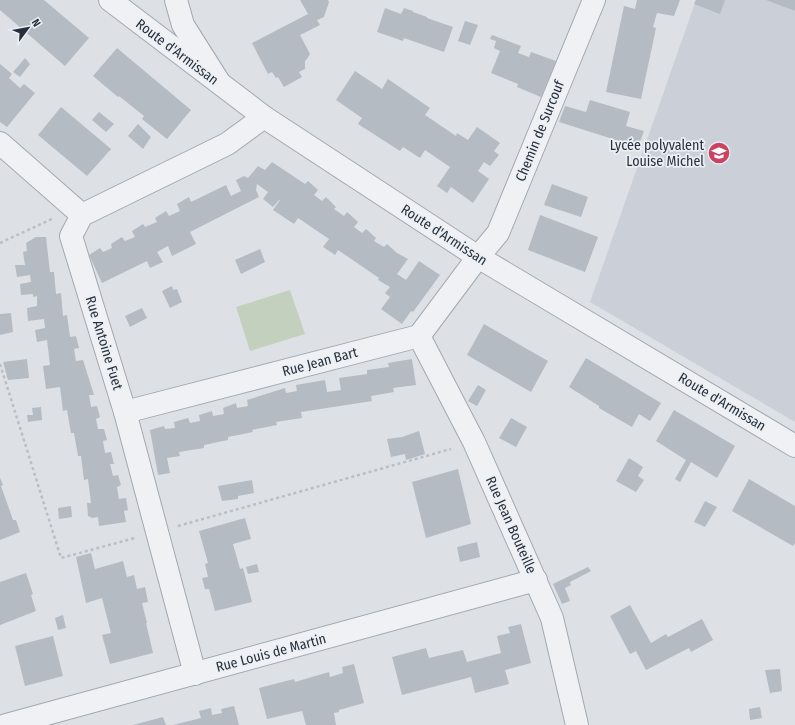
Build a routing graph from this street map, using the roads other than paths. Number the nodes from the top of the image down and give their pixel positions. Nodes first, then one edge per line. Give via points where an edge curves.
1 (110, 0) edge
2 (176, 0) edge
3 (594, 0) edge
4 (220, 84) junction
5 (264, 117) junction
6 (0, 143) edge
7 (82, 215) junction
8 (478, 257) junction
9 (419, 336) junction
10 (125, 412) junction
11 (795, 446) edge
12 (536, 580) junction
13 (195, 674) junction
14 (6, 725) edge
15 (577, 725) edge

1 - 4 street, Route d'Armissan
2 - 4 street via 183,25
3 - 8 street, Chemin de Surcouf via 498,233
4 - 5 street, Route d'Armissan
5 - 7 street via 227,144
5 - 8 street, Route d'Armissan
6 - 7 street
7 - 10 street, Rue Antoine Fuet via 71,236
8 - 9 street
8 - 11 street, Route d'Armissan
9 - 10 street, Rue Jean Bart
9 - 12 street, Rue Jean Bouteille via 474,442
10 - 13 street, Rue Antoine Fuet
12 - 13 street, Rue Louis de Martin
12 - 15 street, Rue Jean Bouteille via 552,618
13 - 14 street, Rue Louis de Martin

